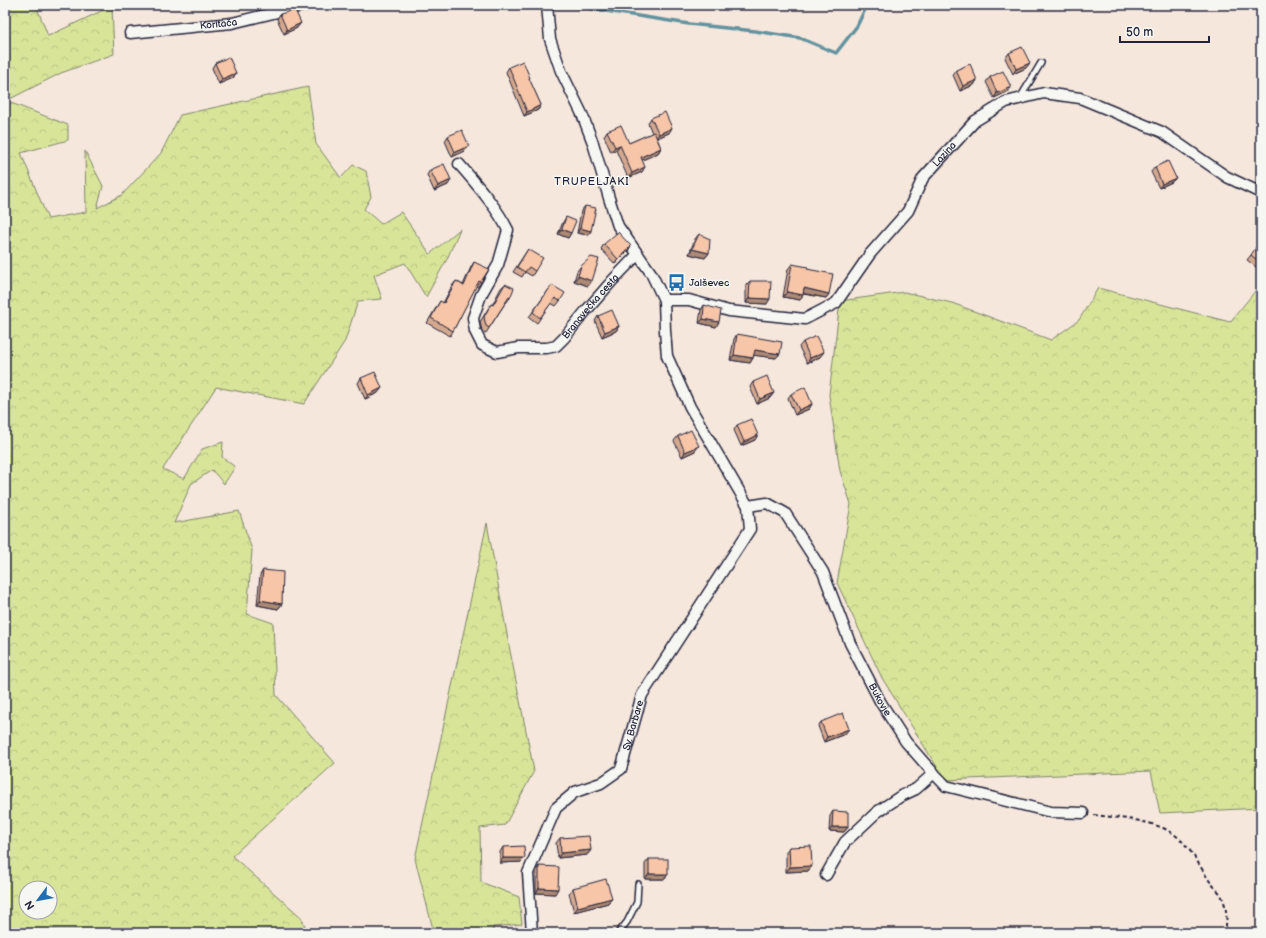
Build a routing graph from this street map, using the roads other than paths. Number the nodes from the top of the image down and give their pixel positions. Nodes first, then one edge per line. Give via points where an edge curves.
1 (306, 5) edge
2 (547, 5) edge
3 (130, 33) dead end
4 (1041, 63) dead end
5 (1020, 98) junction
6 (459, 164) dead end
7 (1261, 193) edge
8 (638, 254) junction
9 (664, 300) junction
10 (748, 506) junction
11 (934, 773) junction
12 (1083, 813) road end
13 (826, 876) dead end
14 (638, 884) dead end
15 (532, 933) edge
16 (618, 933) edge

1 - 3 street, Koritača via 232,23
2 - 8 street via 550,39 561,71 593,143 618,226
4 - 5 lane
5 - 7 street, Lazina via 1044,93 1080,98 1162,132 1227,177
5 - 9 street, Lazina via 1006,102 975,122 922,178 908,211 870,254 836,303 805,319 729,311 689,300
6 - 8 street, Branovečka cesta via 478,185 508,230 498,265 481,295 473,318 474,331 482,345 497,352 556,346
8 - 9 street
9 - 10 street via 667,356 690,407
10 - 11 street, Bukovje via 767,503 785,513 823,572 850,644 881,703 906,742
10 - 15 street, Sv. Barbare via 750,529 642,695 621,769 601,783 575,792 556,808 528,873
11 - 12 street, Bukovje via 946,786 1051,812
11 - 13 street via 916,789 878,812 845,842
14 - 16 lane via 637,902

